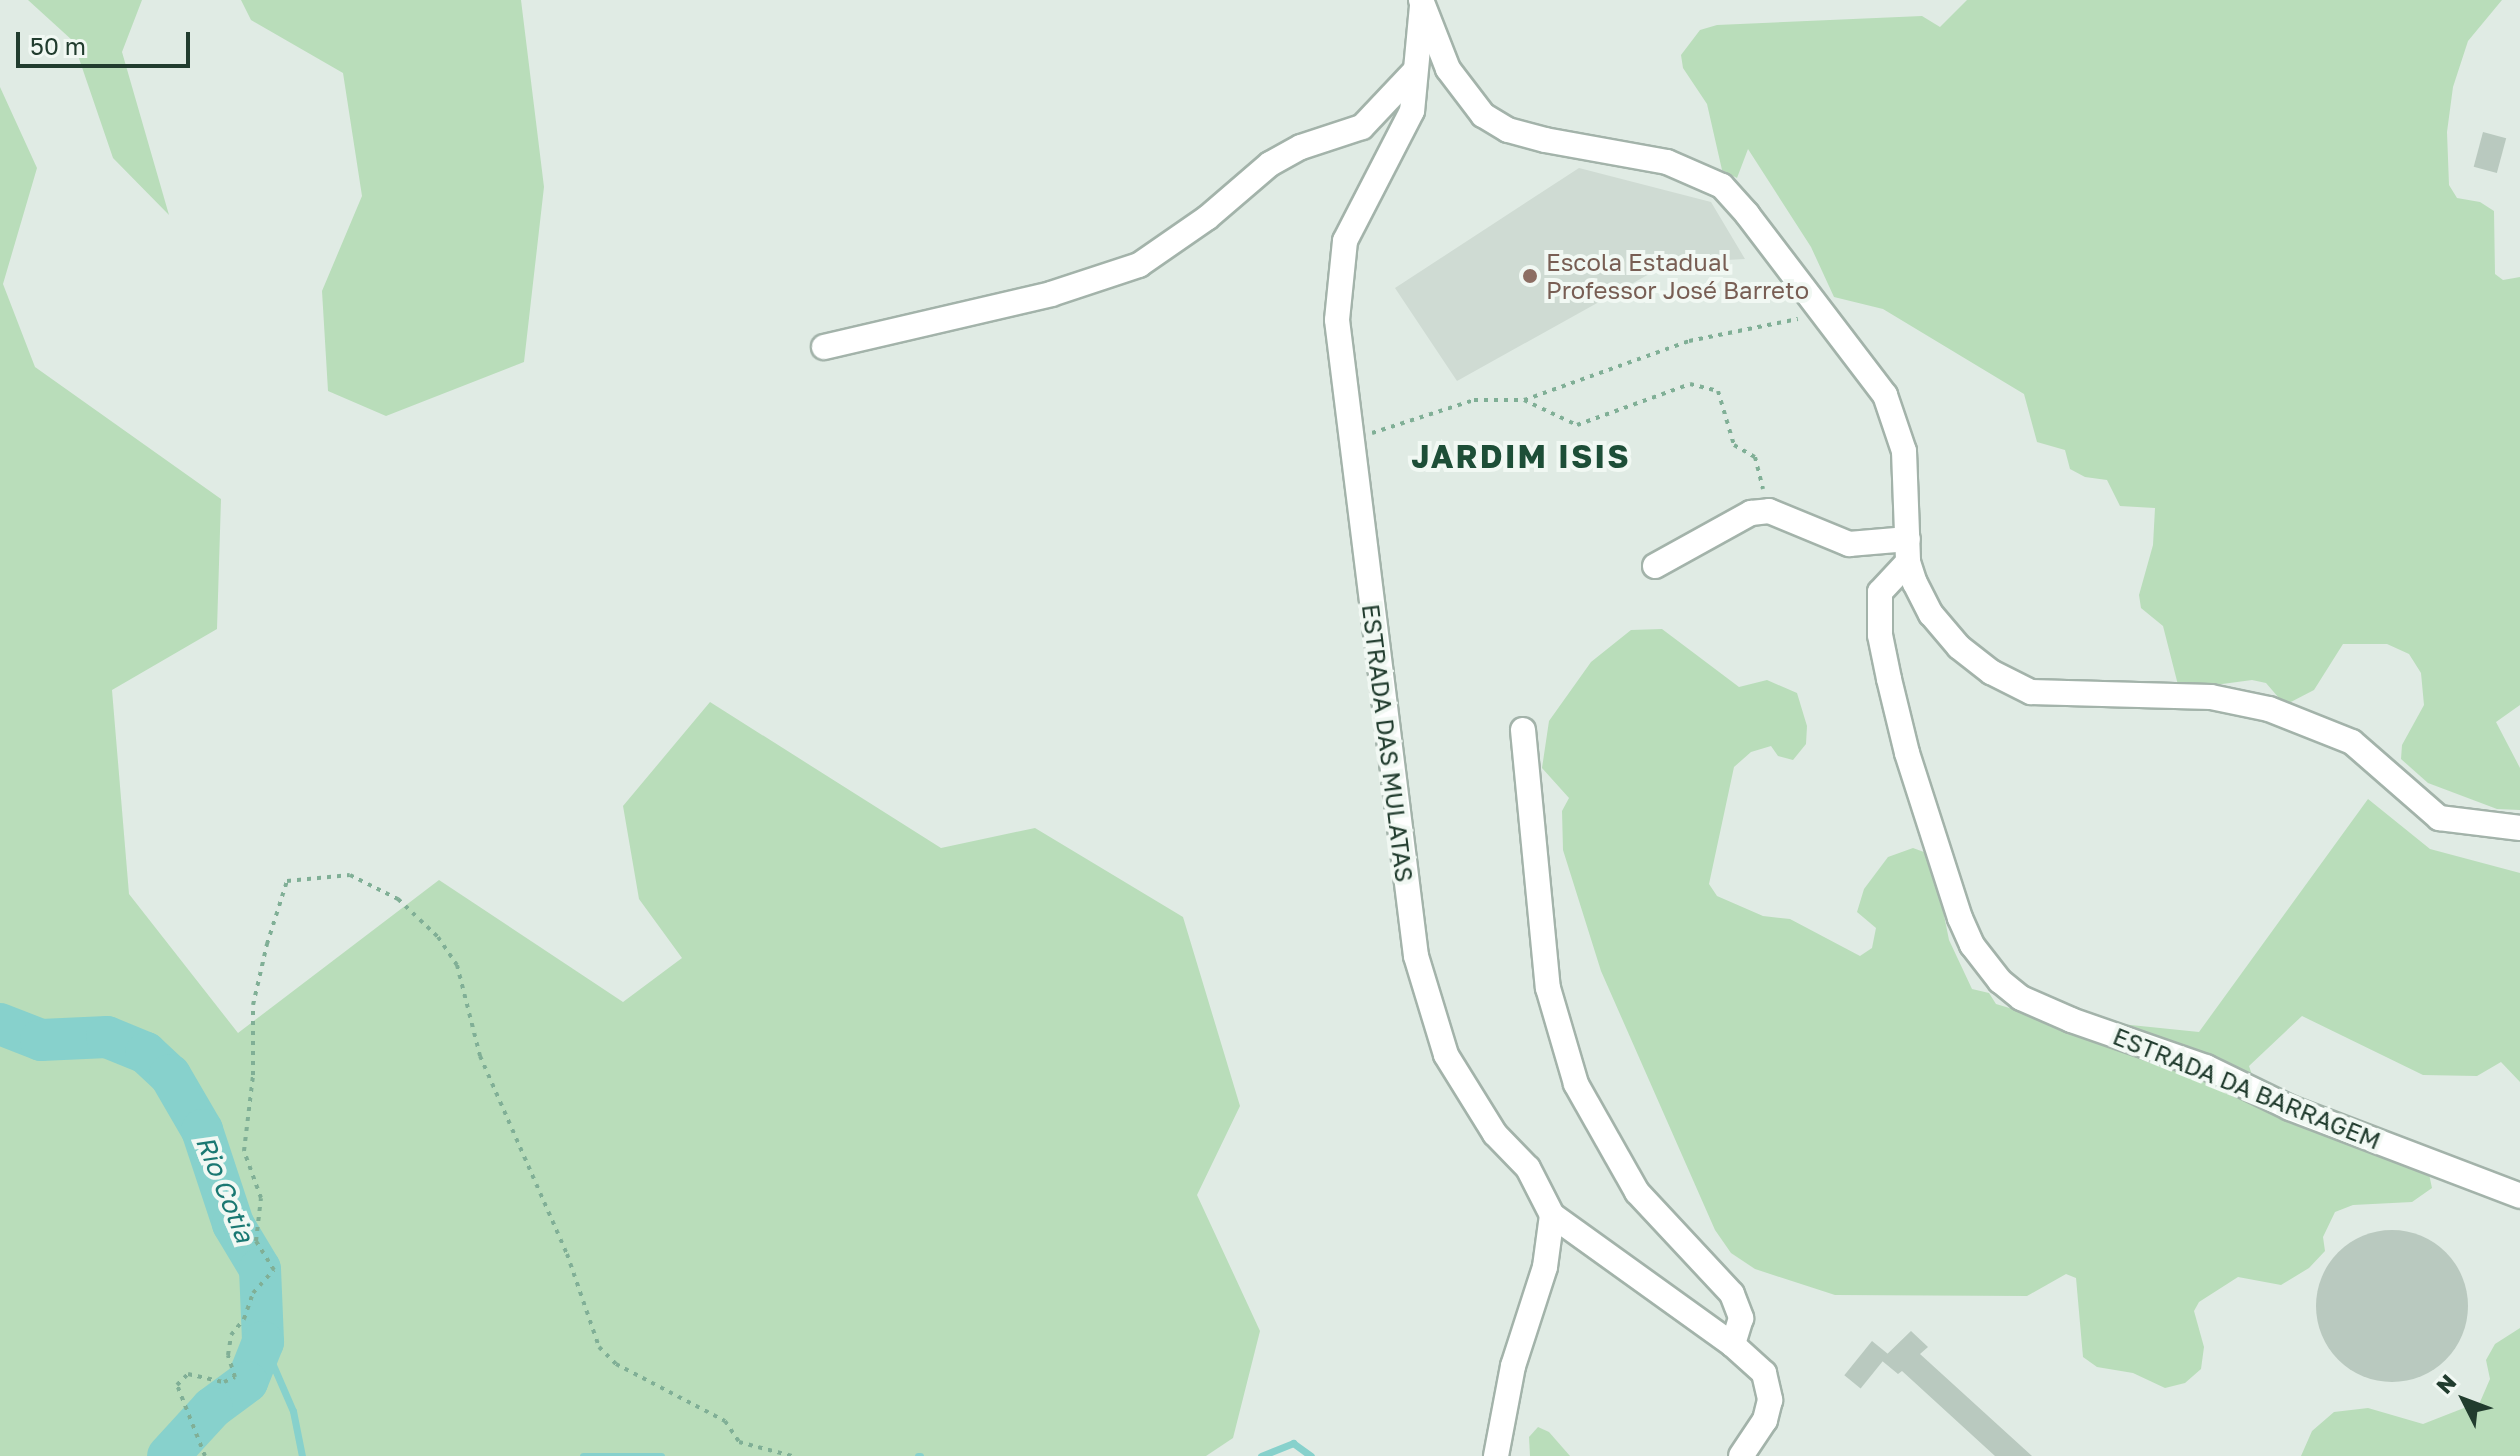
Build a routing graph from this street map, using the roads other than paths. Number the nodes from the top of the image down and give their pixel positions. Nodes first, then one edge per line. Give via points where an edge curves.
1 (1422, 2) edge
2 (1414, 72) junction
3 (824, 347) dead end
4 (1908, 551) junction
5 (1655, 566) dead end
6 (1523, 730) dead end
7 (2520, 828) edge
8 (2520, 1196) edge
9 (1552, 1215) junction
10 (1733, 1345) junction
11 (1496, 1456) edge
12 (1741, 1456) edge

1 - 2 street, ESTRADA DAS MULATAS
1 - 4 street via 1448,69 1483,115 1508,130 1545,140 1667,162 1722,186 1885,395 1904,451
2 - 3 street via 1362,127 1301,147 1270,164 1207,218 1139,265 1051,294
2 - 9 street, ESTRADA DAS MULATAS via 1412,111 1345,241 1338,276 1339,346 1416,956 1446,1055 1495,1134 1528,1168
4 - 5 street via 1849,544 1769,511 1751,513
4 - 7 street via 1931,614 1959,647 2013,686 2056,695 2211,697 2269,709 2352,742 2439,818
4 - 8 street, ESTRADA DA BARRAGEM via 1880,592 1880,635 1889,679 1960,918 1972,945 2000,981 2021,998 2071,1020 2206,1067 2290,1108
6 - 10 street via 1548,988 1576,1084 1637,1192 1732,1294 1741,1318
9 - 10 street
9 - 11 street via 1545,1267 1513,1366
10 - 12 street via 1764,1373 1770,1400 1765,1420

